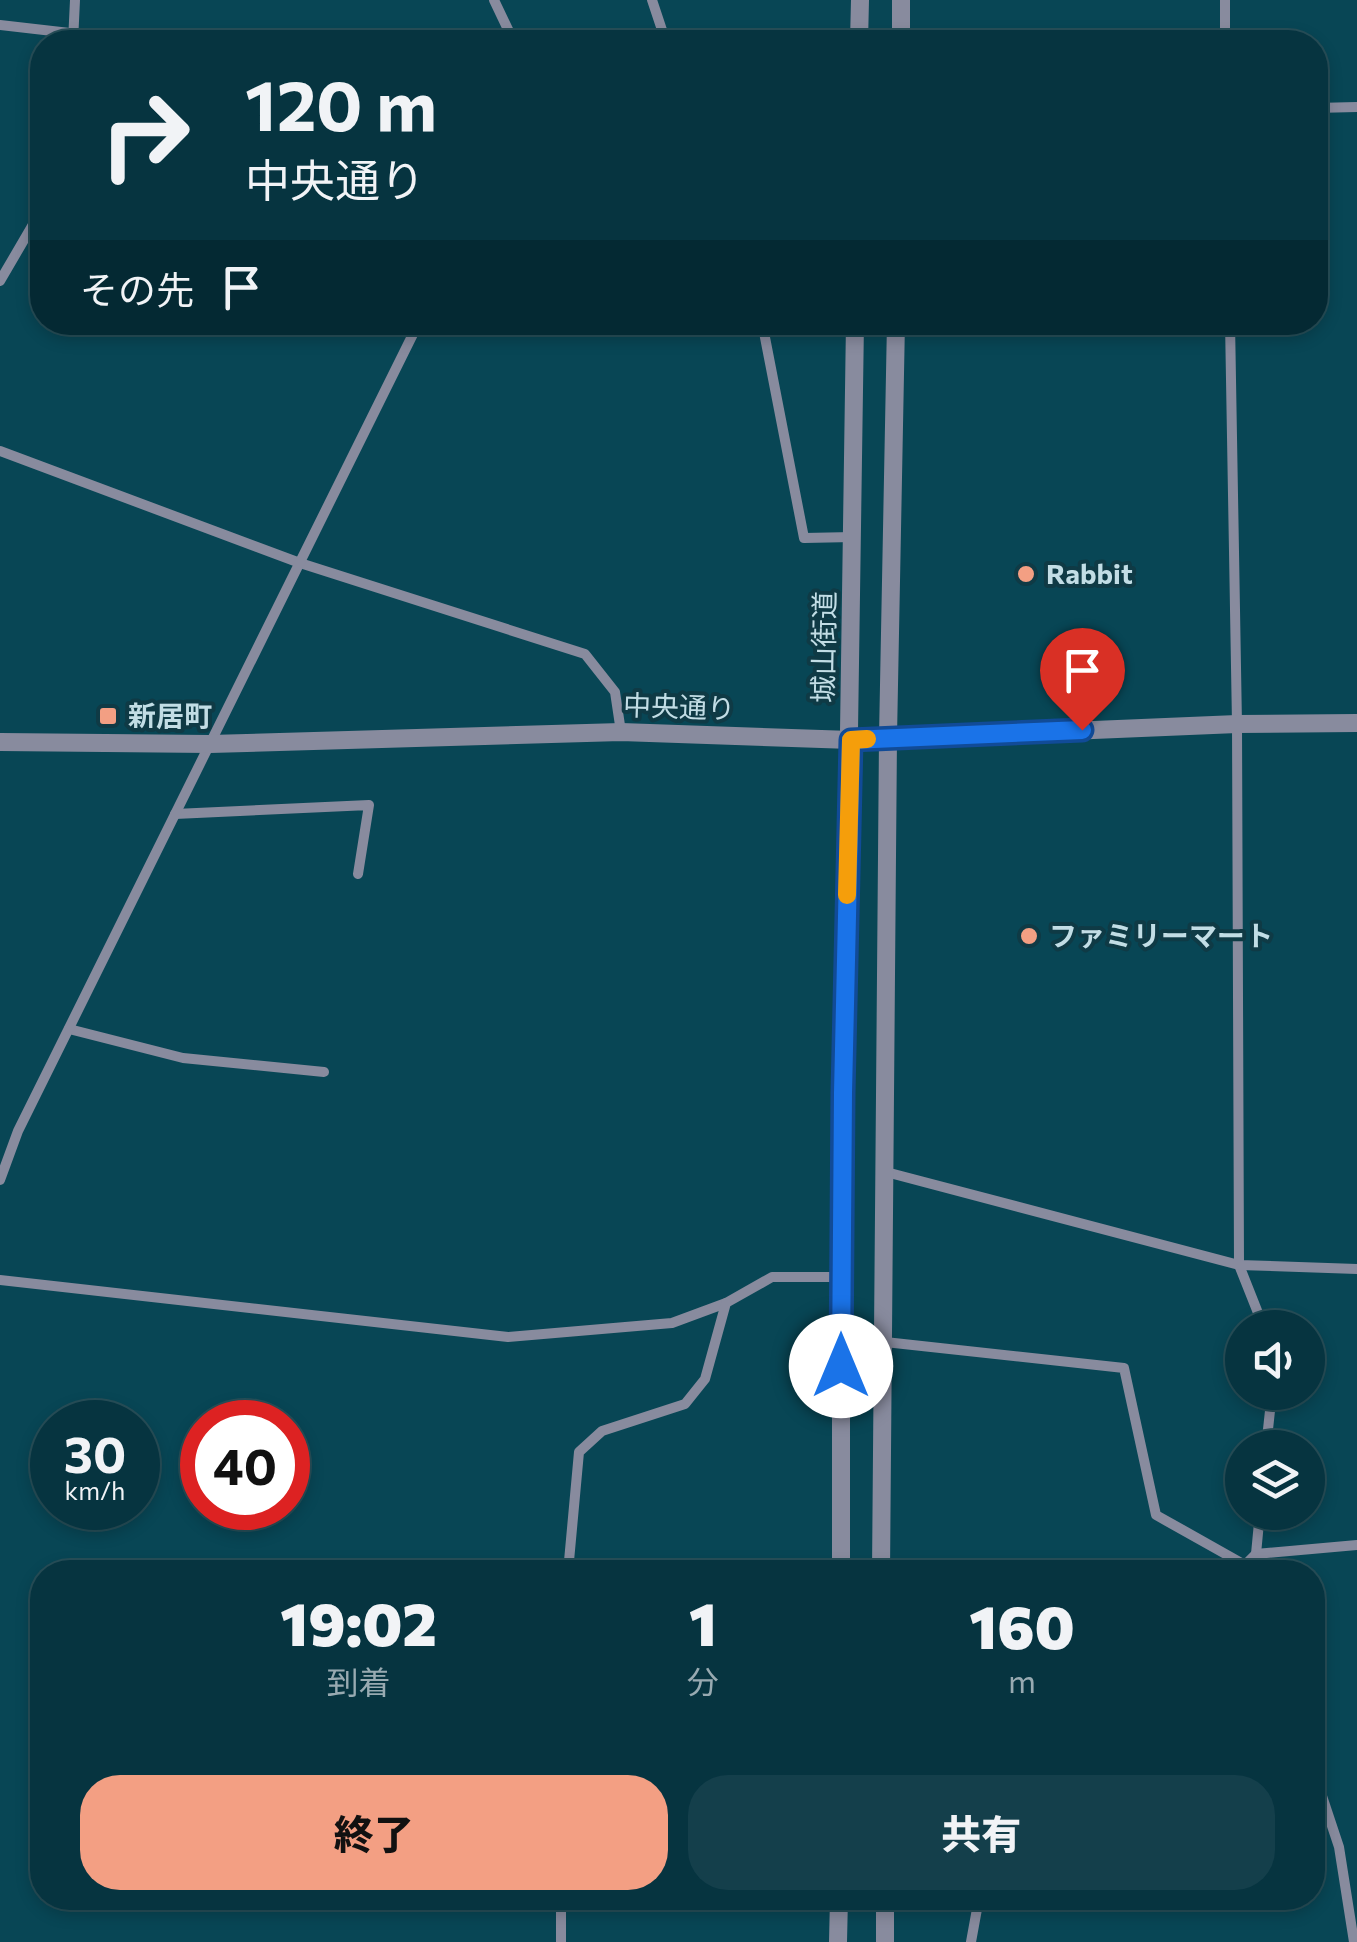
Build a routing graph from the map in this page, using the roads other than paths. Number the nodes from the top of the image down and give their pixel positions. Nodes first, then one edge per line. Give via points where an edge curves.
1 (75, 0) edge
2 (494, 0) edge
3 (652, 0) edge
4 (860, 0) edge
5 (901, 0) edge
6 (1225, 0) edge
7 (0, 25) edge
8 (73, 30) edge
9 (508, 30) edge
10 (662, 30) edge
11 (859, 30) edge
12 (900, 30) edge
13 (1225, 30) edge
14 (30, 31) edge
15 (1328, 108) edge
16 (1357, 108) edge
17 (30, 230) edge
18 (0, 281) edge
19 (413, 335) edge
20 (765, 335) edge
21 (856, 335) edge
22 (896, 335) edge
23 (1230, 335) edge
24 (0, 451) edge
25 (853, 537) junction
26 (300, 563) junction
27 (1357, 722) edge
28 (1237, 724) junction
29 (621, 732) junction
30 (888, 738) junction
31 (851, 740) junction
32 (0, 742) edge
33 (210, 744) junction
34 (175, 814) junction
35 (358, 874) dead end
36 (69, 1029) junction
37 (324, 1072) dead end
38 (886, 1172) junction
39 (0, 1180) edge
40 (1239, 1265) junction
41 (1357, 1268) edge
42 (841, 1277) junction
43 (0, 1280) edge
44 (726, 1303) junction
45 (1257, 1310) edge
46 (885, 1342) junction
47 (1258, 1530) edge
48 (1357, 1545) edge
49 (1256, 1554) junction
50 (569, 1560) edge
51 (841, 1560) edge
52 (882, 1560) edge
53 (1233, 1560) edge
54 (1252, 1560) edge
55 (1325, 1805) edge
56 (561, 1910) edge
57 (839, 1910) edge
58 (885, 1910) edge
59 (977, 1910) edge
60 (561, 1942) edge
61 (838, 1942) edge
62 (886, 1942) edge
63 (971, 1942) edge
64 (1354, 1942) edge

1 - 8 street
2 - 9 street
3 - 10 street
4 - 11 street
5 - 12 street
6 - 13 street
7 - 14 street
15 - 16 street
17 - 18 street
19 - 26 street
20 - 25 street via 804,538
21 - 25 street, 城山街道
22 - 30 street
23 - 28 street
24 - 26 street
25 - 31 street, 城山街道
26 - 29 street via 584,654 615,692
26 - 33 street
27 - 28 street, 中央通り
28 - 30 street, 中央通り
28 - 40 street
29 - 31 street, 中央通り
29 - 33 street, 中央通り
30 - 31 street, 中央通り
30 - 38 street
31 - 42 street, 城山街道
32 - 33 street, 中央通り
33 - 34 street
34 - 35 street via 369,805
34 - 36 street
36 - 37 street via 183,1058
36 - 39 street
38 - 40 street
38 - 46 street
40 - 41 street
40 - 45 street
42 - 44 street via 772,1277
42 - 51 street, 城山街道
43 - 44 street via 508,1337 672,1324
44 - 50 street via 705,1379 685,1404 602,1431 579,1452
46 - 52 street
46 - 53 street via 1124,1368 1156,1514
47 - 49 street
48 - 49 street
49 - 54 street
55 - 64 street
56 - 60 street
57 - 61 street
58 - 62 street
59 - 63 street

